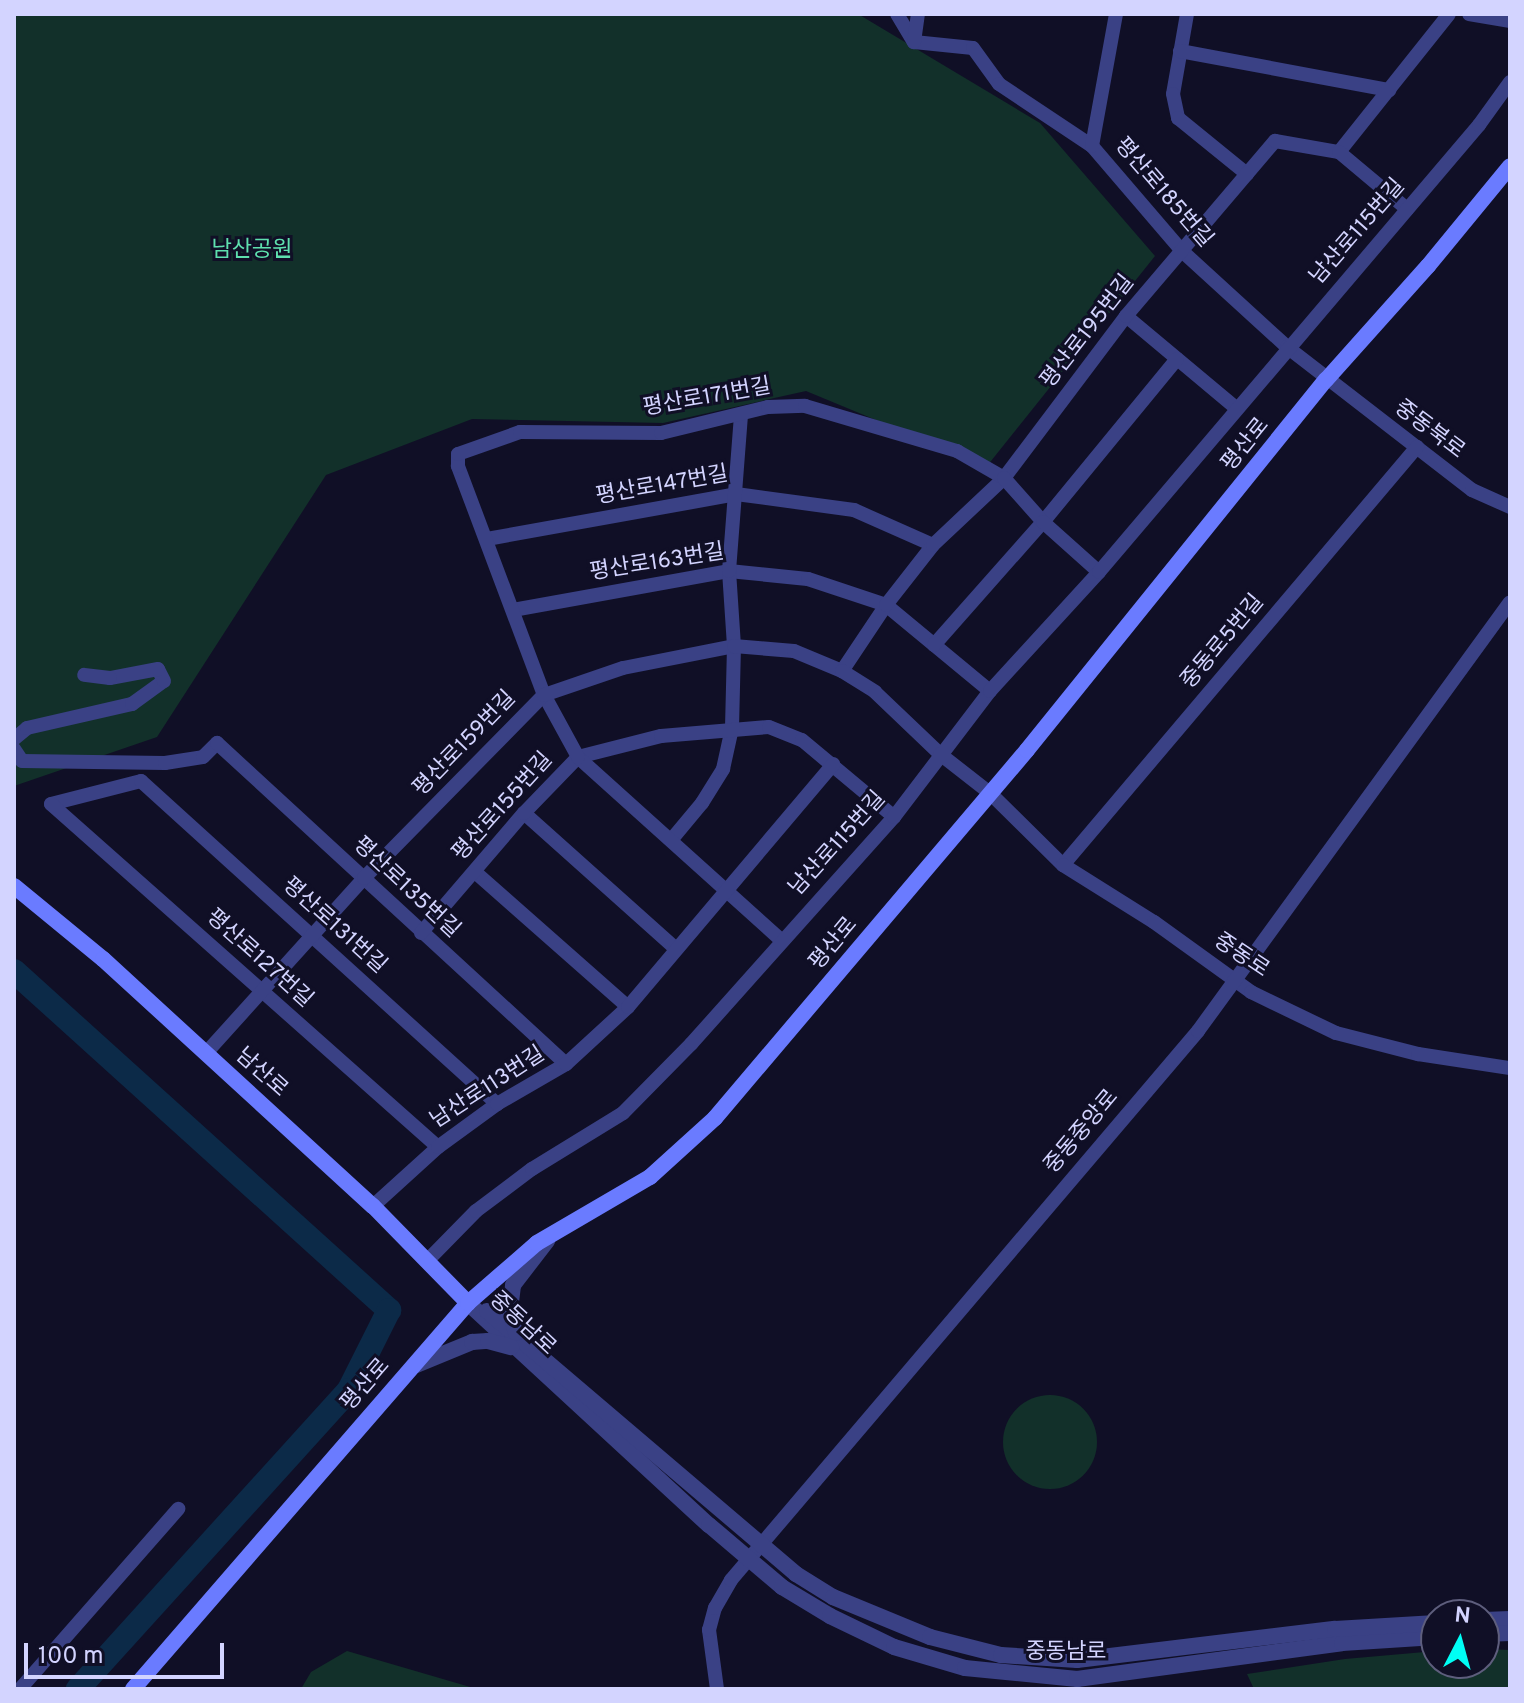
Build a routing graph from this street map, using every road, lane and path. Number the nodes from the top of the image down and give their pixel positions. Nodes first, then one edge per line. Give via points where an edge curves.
1 (897, 14) edge
2 (918, 14) edge
3 (1116, 14) edge
4 (1187, 14) edge
5 (1449, 14) edge
6 (1469, 14) edge
7 (1510, 21) edge
8 (914, 42) junction
9 (1180, 51) junction
10 (1510, 82) edge
11 (1389, 90) junction
12 (1092, 146) junction
13 (1339, 152) junction
14 (1510, 166) edge
15 (1247, 174) junction
16 (1407, 209) junction
17 (1182, 251) junction
18 (1126, 316) junction
19 (1287, 347) junction
20 (1177, 359) junction
21 (1326, 380) junction
22 (1235, 407) junction
23 (741, 415) junction
24 (1417, 447) junction
25 (1004, 478) junction
26 (736, 494) junction
27 (1510, 507) edge
28 (1043, 522) junction
29 (487, 539) junction
30 (933, 545) junction
31 (729, 571) junction
32 (1099, 572) junction
33 (1510, 602) edge
34 (886, 605) junction
35 (513, 610) junction
36 (934, 645) junction
37 (734, 646) junction
38 (842, 671) junction
39 (84, 675) dead end
40 (990, 691) junction
41 (544, 695) junction
42 (732, 728) junction
43 (14, 739) edge
44 (14, 749) edge
45 (940, 754) junction
46 (578, 757) junction
47 (833, 764) junction
48 (141, 781) joint
49 (991, 794) junction
50 (524, 813) junction
51 (894, 817) junction
52 (672, 839) junction
53 (1063, 865) junction
54 (475, 872) junction
55 (364, 878) junction
56 (14, 886) edge
57 (727, 890) junction
58 (421, 933) junction
59 (311, 934) junction
60 (781, 940) junction
61 (676, 949) junction
62 (1233, 980) junction
63 (261, 991) junction
64 (628, 1007) junction
65 (206, 1053) junction
66 (566, 1064) junction
67 (1510, 1068) edge
68 (497, 1104) junction
69 (438, 1147) junction
70 (373, 1206) junction
71 (553, 1234) junction
72 (427, 1261) junction
73 (468, 1303) junction
74 (516, 1341) junction
75 (408, 1370) junction
76 (178, 1509) dead end
77 (760, 1545) junction
78 (749, 1559) junction
79 (1420, 1624) edge
80 (1420, 1638) edge
81 (20, 1689) edge
82 (133, 1689) edge
83 (717, 1689) edge

1 - 8 street
2 - 8 street
3 - 12 street
4 - 9 street
5 - 11 street
6 - 7 street
8 - 12 street, 평산로185번길 via 973,48 999,84
9 - 11 street
9 - 15 street via 1173,94 1178,118
10 - 16 street, 남산로115번길
11 - 13 street
12 - 17 street, 평산로185번길
13 - 15 street, 평산로195번길 via 1275,141
13 - 16 street
14 - 21 main road, 평산로
15 - 17 street, 평산로195번길
16 - 19 street, 남산로115번길
17 - 18 street, 평산로195번길
17 - 19 street, 평산로185번길
18 - 20 street
18 - 25 street, 평산로195번길
19 - 21 street, 평산로185번길
19 - 22 street, 남산로115번길
20 - 22 street
20 - 28 street
21 - 24 street, 중동북로
21 - 49 main road, 평산로
22 - 32 street, 남산로115번길
23 - 25 street, 평산로171번길 via 768,407 805,406 957,451
23 - 26 street
23 - 29 street, 평산로171번길 via 661,433 520,432 458,454
24 - 27 street, 중동북로 via 1472,490
24 - 53 street, 중동로5번길
25 - 28 street, 평산로171번길
25 - 30 street, 평산로195번길
26 - 29 street, 평산로147번길
26 - 30 street, 평산로147번길 via 854,510
26 - 31 street
28 - 32 street, 평산로171번길
28 - 36 street
29 - 35 street
30 - 34 street, 평산로195번길
31 - 34 street, 평산로163번길 via 808,579
31 - 35 street, 평산로163번길
31 - 37 street
32 - 40 street, 남산로115번길
33 - 62 street, 중동중앙로
34 - 36 street, 평산로163번길
34 - 38 street, 평산로195번길
35 - 41 street
36 - 40 street, 평산로163번길
37 - 38 street, 평산로159번길 via 794,651
37 - 41 street, 평산로159번길 via 623,668
37 - 42 street
38 - 45 street, 평산로159번길 via 875,692
39 - 43 street via 110,678 158,669 164,681 132,704 27,728
40 - 45 street, 남산로115번길
41 - 46 street
41 - 55 street, 평산로159번길
42 - 46 street, 평산로155번길 via 661,736
42 - 47 street, 평산로155번길 via 769,727 802,740
42 - 52 street via 723,769
44 - 55 street, 평산로135번길 via 22,761 165,763 203,757 217,743
45 - 49 street, 평산로159번길
45 - 51 street, 남산로115번길
46 - 50 street, 평산로155번길
46 - 52 street
47 - 51 street, 평산로155번길
47 - 57 street, 남산로113번길
48 - 59 street, 평산로131번길
48 - 63 street, 평산로127번길 via 51,804
49 - 53 street, 중동로
49 - 71 main road, 평산로 via 715,1118 650,1177
50 - 54 street, 평산로155번길
50 - 61 street
51 - 60 street, 남산로115번길
52 - 57 street
53 - 62 street, 중동로
54 - 58 street, 평산로155번길
54 - 64 street
55 - 58 street, 평산로135번길
55 - 59 street, 평산로159번길
56 - 65 main road, 남산로
57 - 60 street
57 - 61 street, 남산로113번길
58 - 66 street, 평산로135번길
59 - 63 street, 평산로159번길
59 - 68 street, 평산로131번길
60 - 72 street, 남산로115번길 via 623,1113 520,1177 476,1211
61 - 64 street, 남산로113번길
62 - 67 street, 중동로 via 1336,1033 1418,1054
62 - 77 street, 중동중앙로 via 1192,1038
63 - 65 street, 평산로159번길
63 - 69 street, 평산로127번길
64 - 66 street, 남산로113번길
65 - 70 main road, 남산로
66 - 68 street, 남산로113번길
68 - 69 street, 남산로113번길
69 - 70 street, 남산로113번길
70 - 72 main road, 남산로
71 - 73 main road, 평산로
71 - 74 street via 513,1285 510,1310
72 - 73 main road, 남산로
73 - 74 street, 중동남로
73 - 75 main road, 평산로
74 - 75 street via 472,1342
74 - 77 street, 중동남로
74 - 78 street, 중동남로
75 - 82 main road, 평산로
76 - 81 street
77 - 78 street, 중동중앙로
77 - 79 street, 중동남로 via 844,1602 930,1637 1001,1655 1121,1657 1335,1629
78 - 80 street, 중동남로 via 813,1607 884,1642 931,1659 1002,1674 1108,1677 1342,1643
78 - 83 street, 중동중앙로 via 722,1593 711,1618

